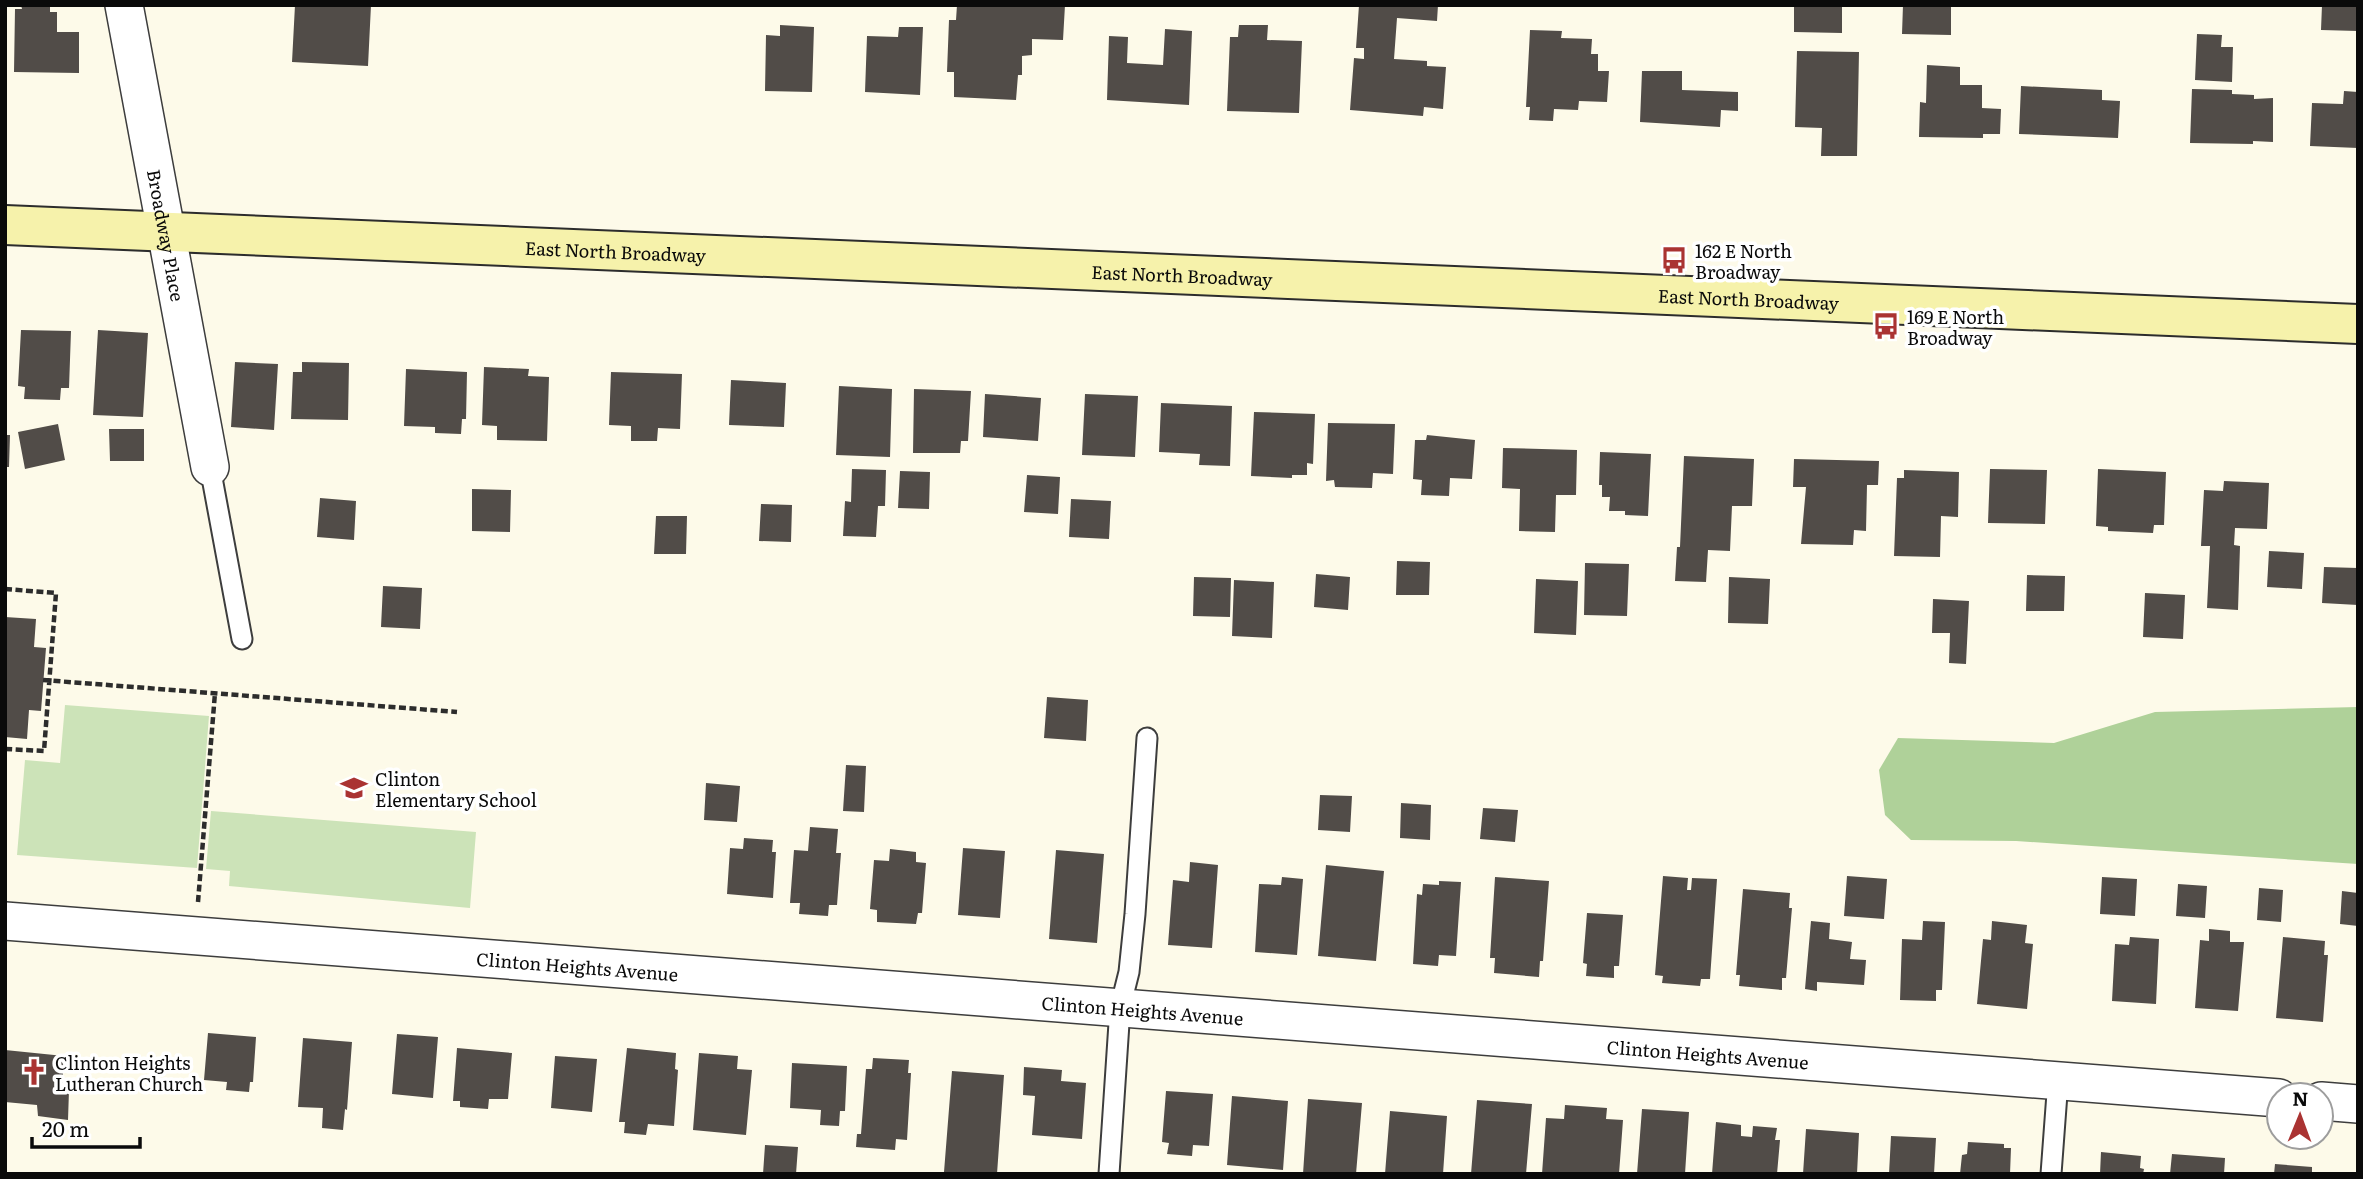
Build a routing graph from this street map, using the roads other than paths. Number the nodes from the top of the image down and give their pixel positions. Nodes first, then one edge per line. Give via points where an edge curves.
1 (124, 5) edge
2 (5, 225) edge
3 (166, 231) junction
4 (2358, 324) edge
5 (210, 467) joint
6 (242, 639) dead end
7 (1147, 738) dead end
8 (5, 921) edge
9 (1120, 1008) junction
10 (2058, 1080) junction
11 (2265, 1097) edge
12 (2335, 1102) edge
13 (2358, 1104) edge
14 (1109, 1174) edge
15 (2051, 1174) edge

1 - 3 street, Broadway Place
2 - 3 main road, East North Broadway
3 - 4 main road, East North Broadway
3 - 5 street, Broadway Place
5 - 6 lane
7 - 9 lane via 1129,972
8 - 9 street, Clinton Heights Avenue
9 - 10 street, Clinton Heights Avenue
9 - 14 lane
10 - 11 street, Clinton Heights Avenue
10 - 15 lane
12 - 13 street

